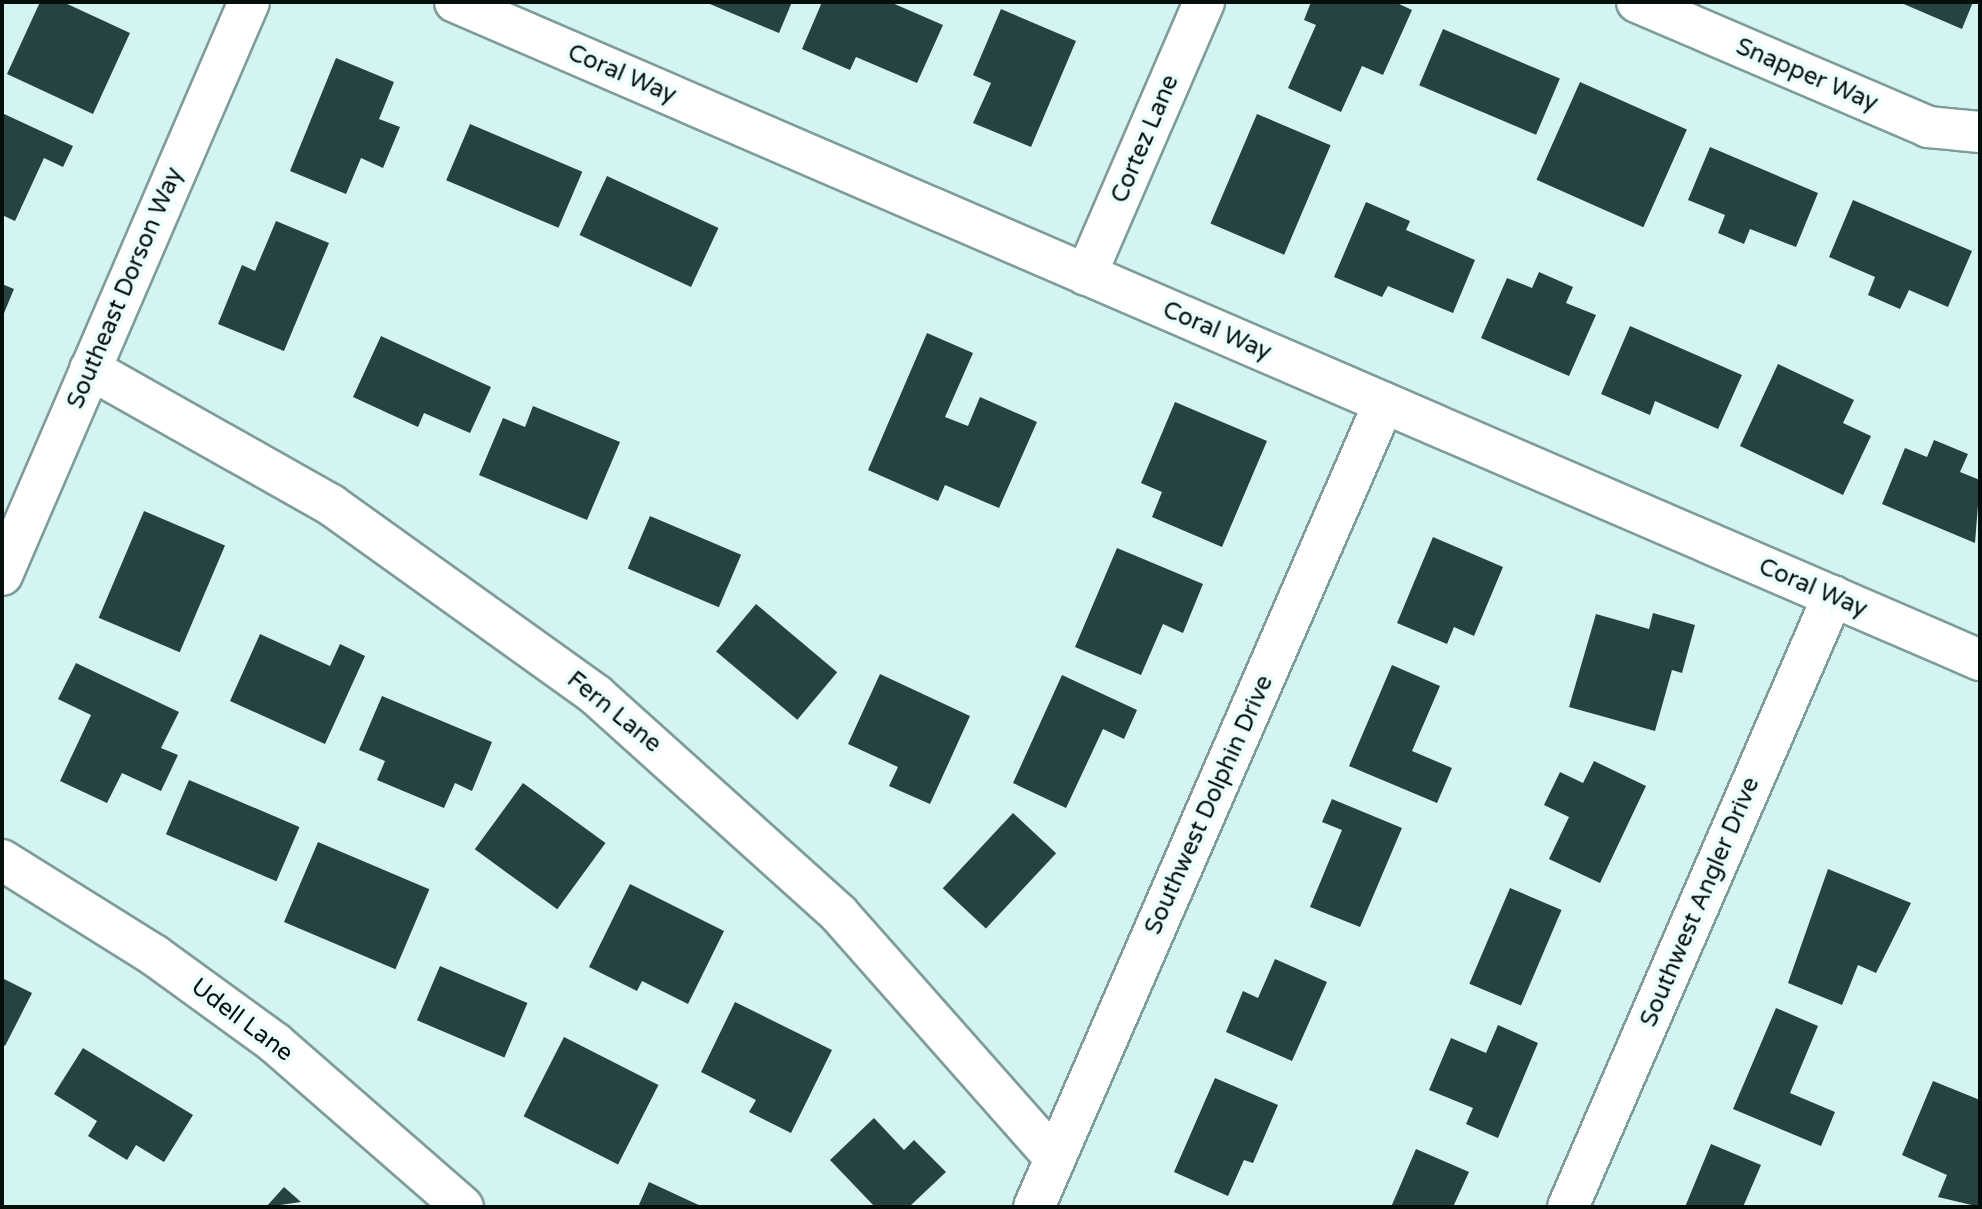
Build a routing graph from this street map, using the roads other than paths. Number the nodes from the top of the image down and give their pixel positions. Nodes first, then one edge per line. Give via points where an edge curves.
1 (249, 2) edge
2 (455, 2) edge
3 (1204, 2) edge
4 (1637, 2) edge
5 (1980, 132) edge
6 (1086, 275) junction
7 (90, 369) junction
8 (1384, 403) junction
9 (2, 575) edge
10 (1833, 596) junction
11 (1980, 660) edge
12 (2, 860) edge
13 (1055, 1158) junction
14 (463, 1207) edge
15 (1034, 1207) edge
16 (1568, 1207) edge

1 - 7 street, Southeast Dorson Way
2 - 6 street, Coral Way
3 - 6 street, Cortez Lane
4 - 5 street, Snapper Way via 1928,127
6 - 8 street, Coral Way
7 - 9 street, Southeast Dorson Way
7 - 13 street, Fern Lane via 331,505 596,695 839,914
8 - 10 street, Coral Way
8 - 13 street, Southwest Dolphin Drive
10 - 11 street, Coral Way
10 - 16 street, Southwest Angler Drive
12 - 14 street, Udell Lane via 154,955 275,1043
13 - 15 street, Southwest Dolphin Drive

